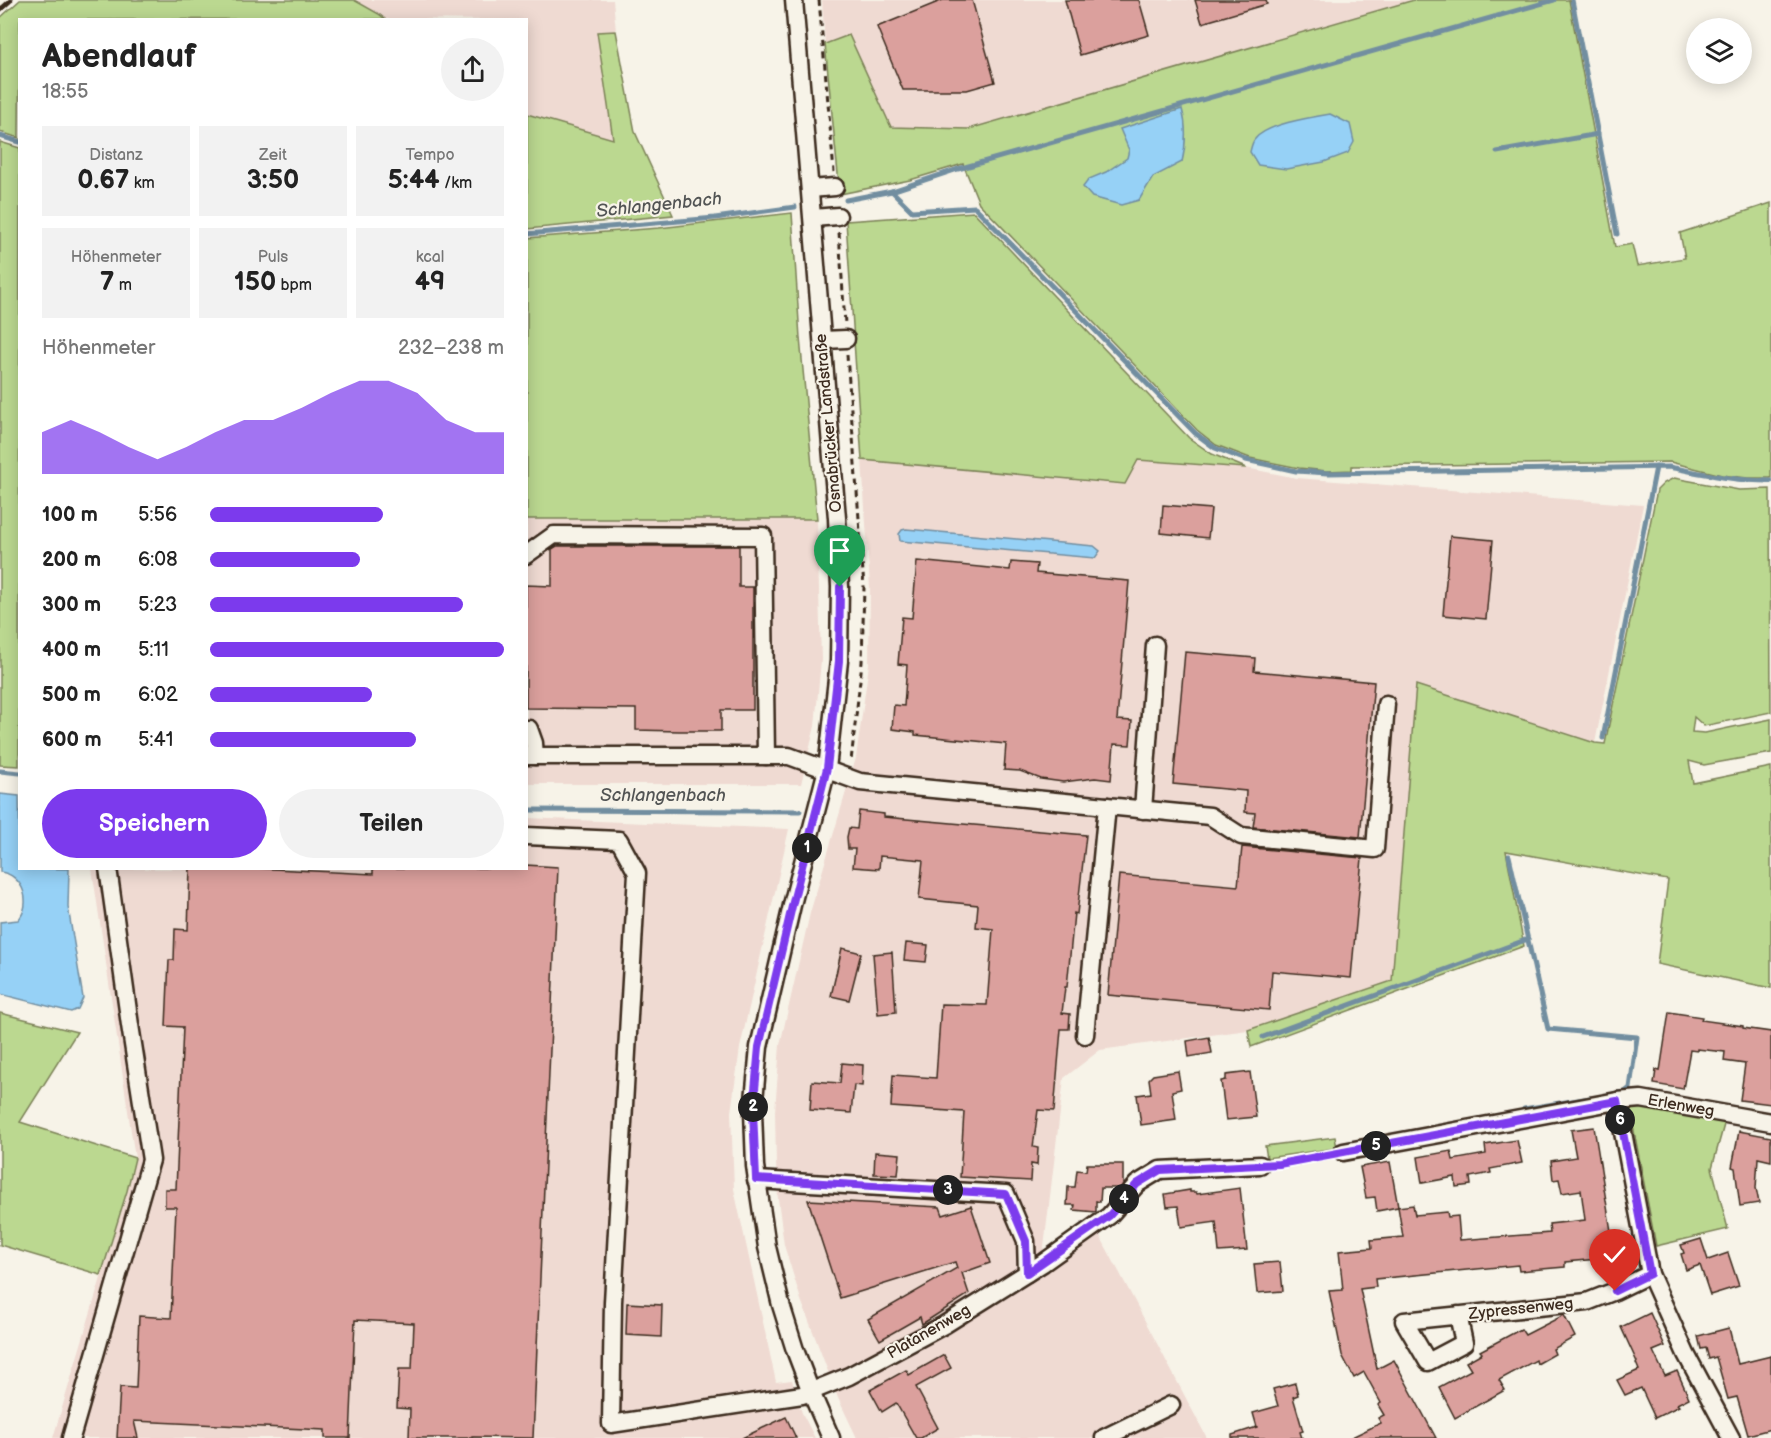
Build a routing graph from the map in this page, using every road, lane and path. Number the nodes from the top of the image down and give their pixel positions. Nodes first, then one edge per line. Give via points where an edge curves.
1 (794, 0) edge
2 (835, 187) dead end
3 (810, 189) junction
4 (837, 216) dead end
5 (813, 218) junction
6 (846, 339) dead end
7 (823, 340) junction
8 (528, 554) edge
9 (1155, 645) dead end
10 (1386, 704) dead end
11 (528, 729) edge
12 (531, 756) edge
13 (766, 756) junction
14 (827, 768) junction
15 (1107, 806) junction
16 (1143, 810) junction
17 (528, 836) edge
18 (108, 870) edge
19 (1085, 1035) dead end
20 (1617, 1101) junction
21 (1771, 1122) edge
22 (1343, 1152) joint
23 (1260, 1165) joint
24 (756, 1179) junction
25 (1027, 1273) junction
26 (1650, 1274) junction
27 (1458, 1316) dead end
28 (811, 1392) junction
29 (1171, 1405) dead end
30 (70, 1438) edge
31 (831, 1438) edge
32 (1104, 1438) edge
33 (1731, 1438) edge

1 - 3 street, Osnabrücker Landstraße
2 - 3 street
3 - 5 street, Osnabrücker Landstraße
4 - 5 street
5 - 7 street, Osnabrücker Landstraße
6 - 7 street
7 - 14 street, Osnabrücker Landstraße via 840,587 839,661
8 - 13 street via 554,535 763,536
9 - 16 street
10 - 16 street via 1375,849 1241,836 1210,816
11 - 12 street via 534,743
12 - 13 street
13 - 14 street via 789,756
14 - 15 street via 860,782
14 - 24 street, Osnabrücker Landstraße via 759,1047 753,1111
15 - 16 street
15 - 19 street
17 - 28 street, Platanenweg via 618,840 637,873 610,1424
18 - 30 street via 150,1160
20 - 21 street, Erlenweg via 1641,1099
20 - 22 street, Erlenweg
20 - 26 street
22 - 23 path
23 - 25 street, Platanenweg via 1160,1170 1137,1184 1109,1216
24 - 25 street via 1006,1194 1026,1241
24 - 28 street, Osnabrücker Landstraße via 781,1305
25 - 28 street, Platanenweg via 935,1330
26 - 27 street, Zypressenweg via 1587,1302
26 - 33 street via 1686,1354
28 - 31 street, Osnabrücker Landstraße
29 - 32 street

